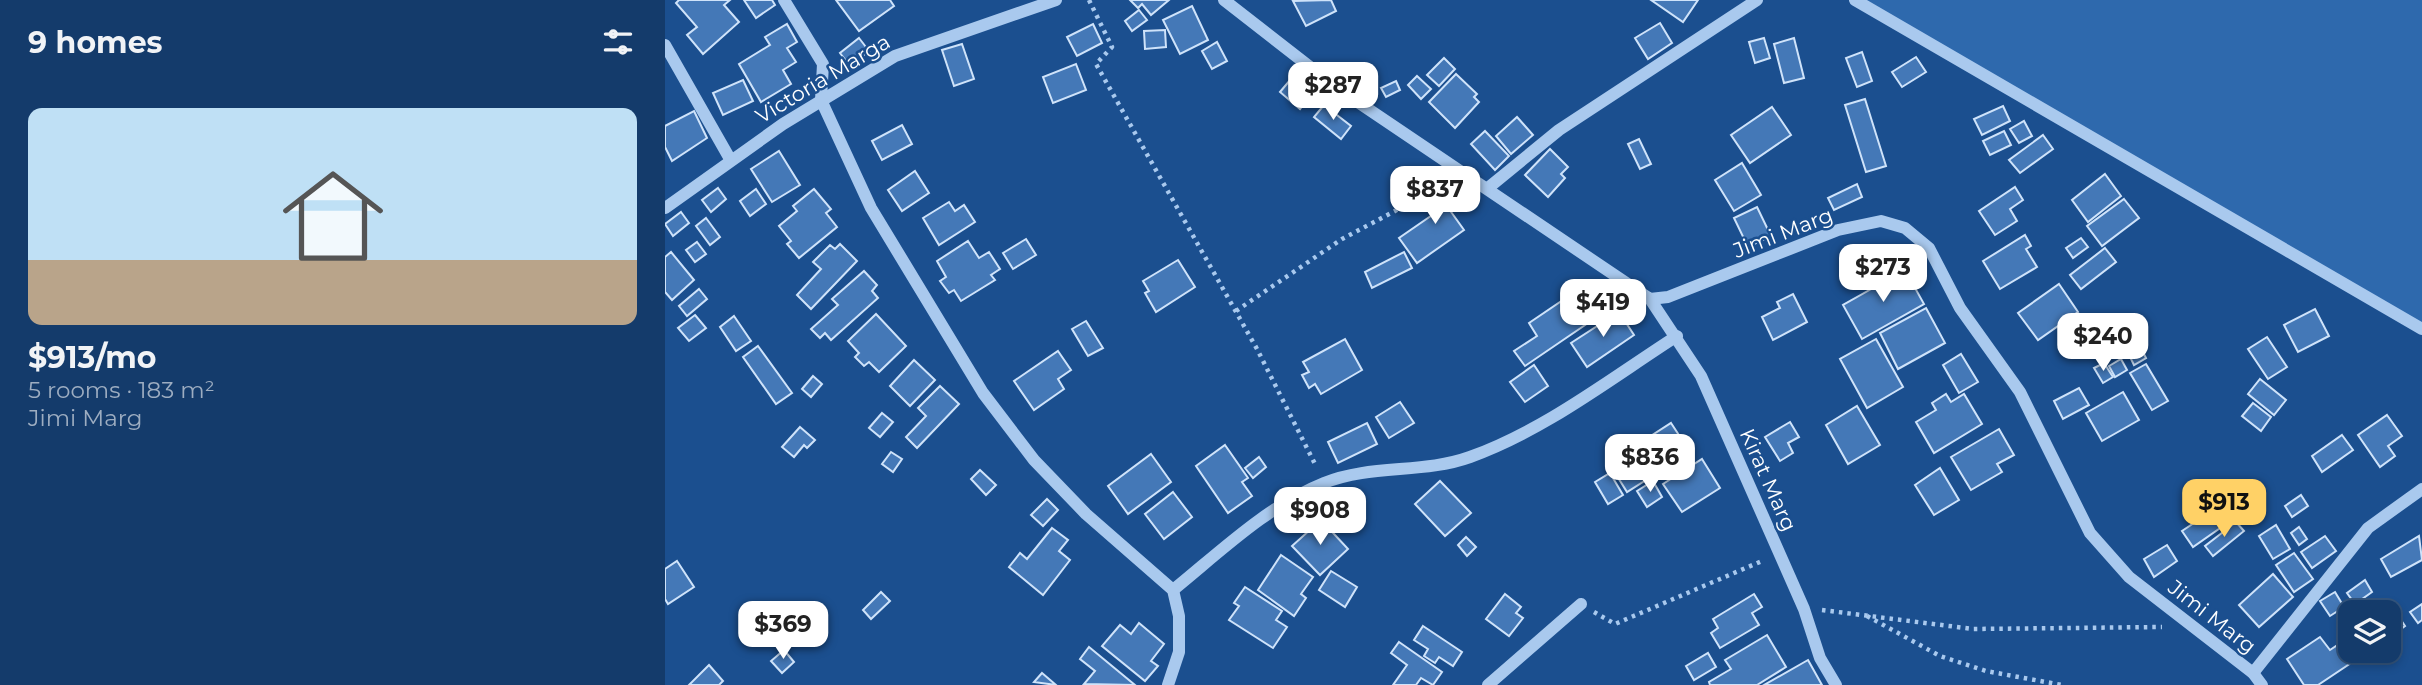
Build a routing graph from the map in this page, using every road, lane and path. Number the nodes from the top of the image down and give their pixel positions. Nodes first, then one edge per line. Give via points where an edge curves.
1 (784, 0) edge
2 (1056, 0) edge
3 (1089, 0) edge
4 (1224, 0) edge
5 (1758, 0) edge
6 (1855, 0) edge
7 (665, 45) edge
8 (821, 100) junction
9 (730, 159) junction
10 (1459, 169) junction
11 (1488, 188) junction
12 (665, 208) edge
13 (1650, 299) junction
14 (1236, 311) junction
15 (2422, 329) edge
16 (1677, 336) junction
17 (1325, 482) junction
18 (2422, 489) edge
19 (1779, 554) junction
20 (1173, 590) junction
21 (1581, 604) joint
22 (1804, 609) junction
23 (1862, 613) junction
24 (2191, 626) junction
25 (2253, 673) junction
26 (1168, 685) edge
27 (1488, 685) edge
28 (1836, 685) edge
29 (2062, 685) edge
30 (2262, 685) edge

1 - 8 street via 823,64
2 - 8 street, Victoria Marga via 895,56
3 - 14 path via 1112,47 1096,64
4 - 10 street via 1337,88
5 - 11 street via 1559,130
6 - 15 street
7 - 9 street
8 - 9 street, Victoria Marga
8 - 20 street via 871,208 983,393 1034,460 1086,514
9 - 12 street, Victoria Marga
10 - 11 street
10 - 14 path via 1412,202 1342,239
11 - 13 street
13 - 16 street, Kirat Marg
13 - 24 street, Jimi Marg via 1668,298 1838,230 1881,221 1905,228 1929,248 1960,308 2020,392 2090,533 2129,577
14 - 17 path
16 - 17 street via 1546,422 1495,447 1428,468 1380,469
16 - 19 street, Kirat Marg via 1702,376
17 - 20 street via 1259,519
18 - 25 street via 2368,528
19 - 21 path via 1615,624
19 - 22 street, Kirat Marg
20 - 26 street via 1179,652
21 - 27 street
22 - 23 path
22 - 28 street, Kirat Marg via 1820,658
23 - 24 path via 1973,629
23 - 29 path via 1940,656 1986,671
24 - 25 street, Jimi Marg
25 - 30 street, Jimi Marg

